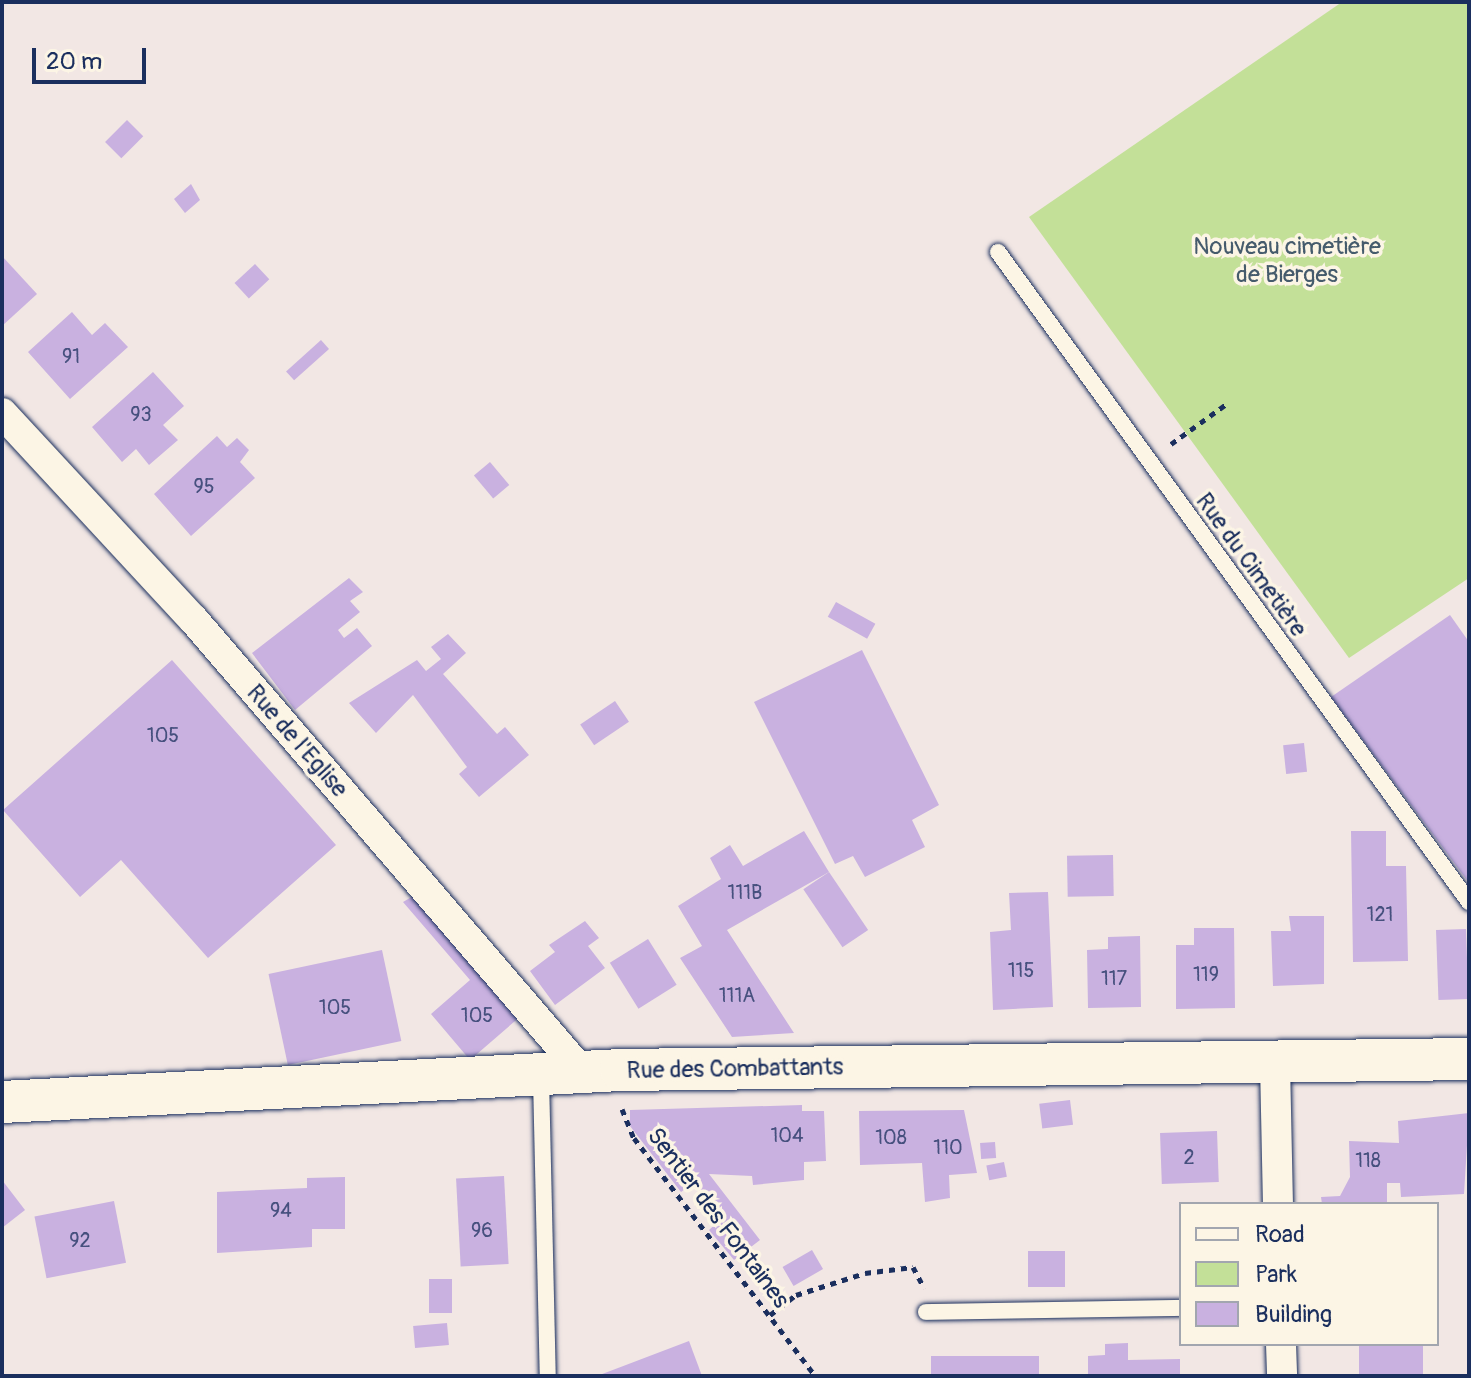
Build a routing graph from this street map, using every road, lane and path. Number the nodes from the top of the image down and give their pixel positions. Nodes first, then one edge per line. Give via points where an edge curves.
1 (998, 252) dead end
2 (1225, 405) dead end
3 (2, 413) edge
4 (1147, 462) junction
5 (1469, 902) edge
6 (1469, 1059) edge
7 (1275, 1063) junction
8 (603, 1073) junction
9 (541, 1078) junction
10 (2, 1102) edge
11 (1278, 1202) edge
12 (1179, 1308) edge
13 (926, 1312) joint
14 (770, 1315) junction
15 (1281, 1346) edge
16 (548, 1376) edge
17 (815, 1376) edge
18 (1282, 1376) edge

1 - 4 lane, Rue du Cimetière
2 - 4 path
3 - 8 street, Rue de l'Eglise
4 - 5 lane, Rue du Cimetière
6 - 7 street, Rue des Combattants
7 - 8 street, Rue des Combattants
7 - 11 street
8 - 9 street, Rue des Combattants
8 - 14 path, Sentier des Fontaines via 634,1138
9 - 10 street, Rue des Combattants via 196,1087 134,1098
9 - 16 lane
12 - 13 lane
13 - 14 path via 923,1279 913,1267 796,1295
14 - 17 path, Sentier des Fontaines
15 - 18 street

